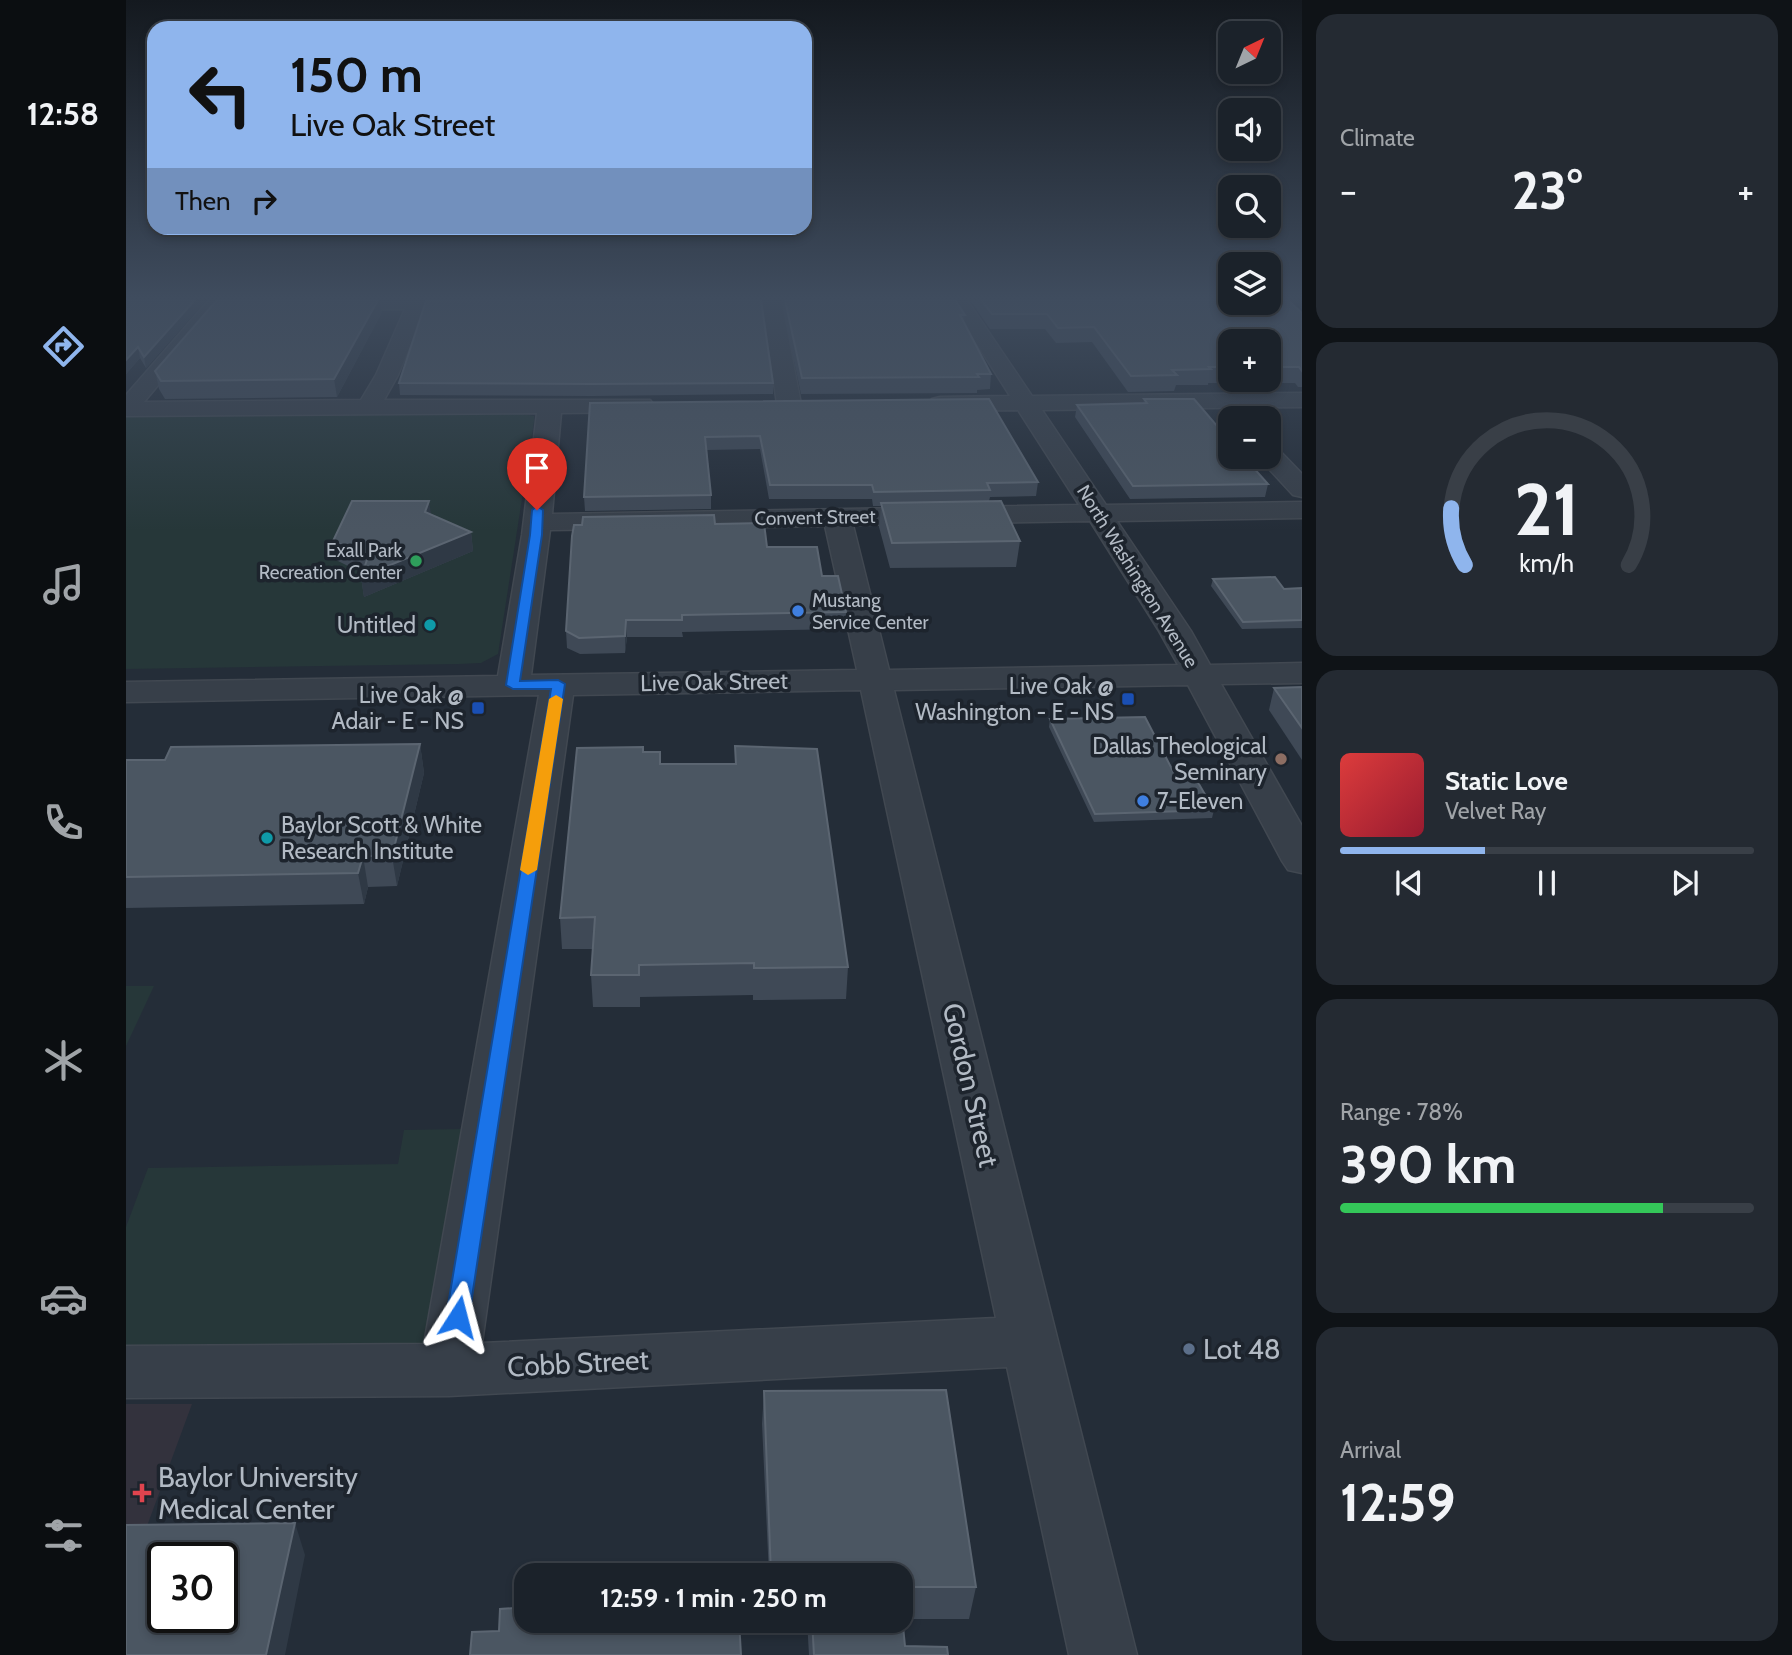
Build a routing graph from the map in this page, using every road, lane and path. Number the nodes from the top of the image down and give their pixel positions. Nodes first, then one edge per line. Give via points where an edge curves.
1 (156, 377) edge
2 (386, 377) edge
3 (793, 377) edge
4 (1009, 377) edge
5 (1302, 400) edge
6 (1219, 401) junction
7 (1026, 403) junction
8 (764, 404) edge
9 (923, 404) edge
10 (550, 405) junction
11 (661, 405) edge
12 (369, 406) junction
13 (1224, 406) edge
14 (126, 409) edge
15 (1281, 467) edge
16 (1302, 489) edge
17 (1302, 510) edge
18 (1099, 513) junction
19 (837, 516) junction
20 (537, 522) junction
21 (1302, 673) edge
22 (1201, 675) junction
23 (876, 680) junction
24 (558, 684) junction
25 (513, 685) junction
26 (126, 692) edge
27 (1302, 861) edge
28 (1030, 1341) junction
29 (449, 1370) junction
30 (126, 1372) edge
31 (1103, 1655) edge

1 - 14 street
2 - 12 street
3 - 8 street via 800,404
4 - 7 street, North Washington Avenue
5 - 6 street
6 - 7 street
6 - 13 street
7 - 9 street
7 - 18 street, North Washington Avenue
10 - 11 street
10 - 12 street
10 - 20 street
12 - 14 street
15 - 16 street
17 - 18 street, Convent Street
18 - 19 street, Convent Street
18 - 22 street, North Washington Avenue
19 - 20 street, Convent Street
19 - 23 street, Gordon Street
20 - 25 street
21 - 22 street, Live Oak Street
22 - 23 street, Live Oak Street
22 - 27 street, North Washington Avenue
23 - 24 street, Live Oak Street
23 - 28 street, Gordon Street
24 - 25 street, Live Oak Street
24 - 29 street
25 - 26 street, Live Oak Street
28 - 29 street, Cobb Street
28 - 31 street, Gordon Street
29 - 30 street, Cobb Street

